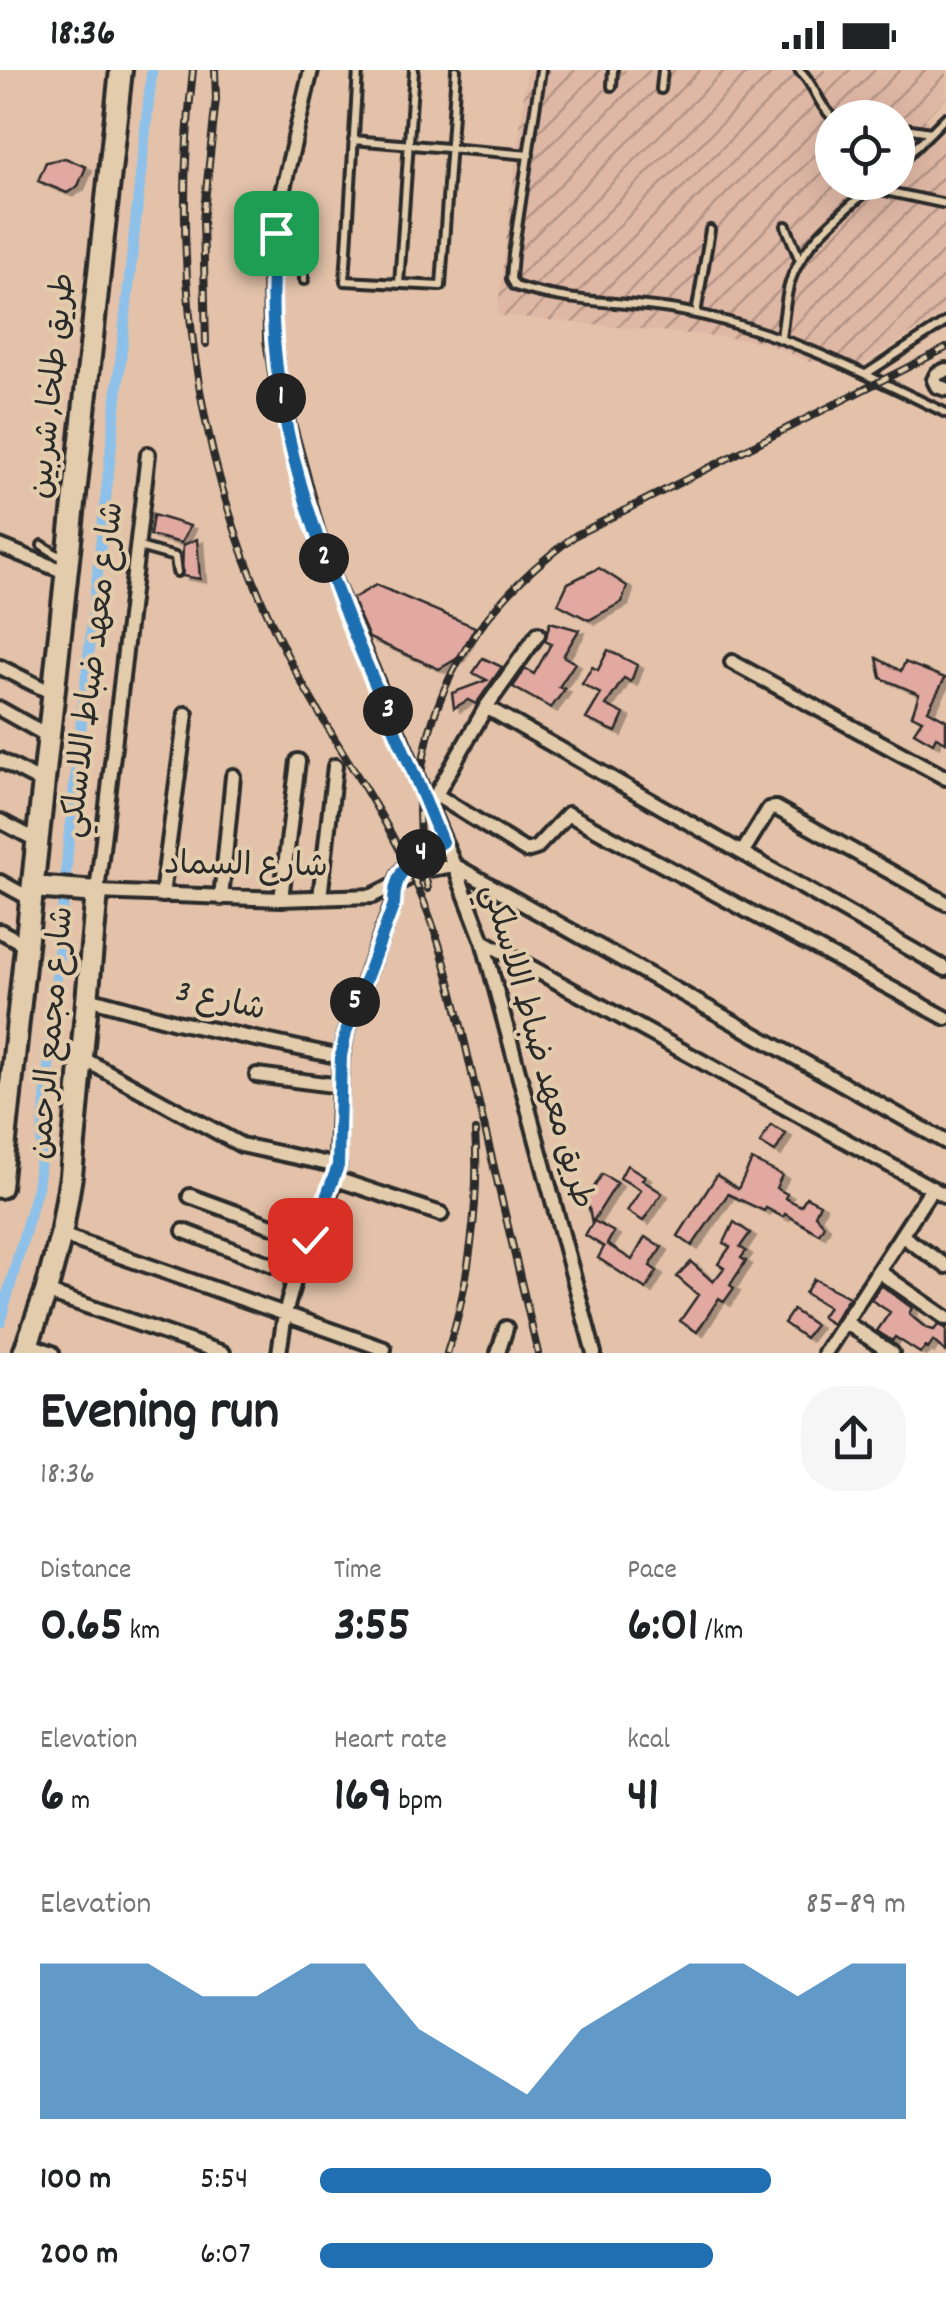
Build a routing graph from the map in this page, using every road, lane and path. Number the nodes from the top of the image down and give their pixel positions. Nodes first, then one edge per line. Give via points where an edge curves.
1 (121, 70) edge
2 (311, 70) edge
3 (358, 70) edge
4 (414, 70) edge
5 (456, 70) edge
6 (541, 70) edge
7 (613, 70) edge
8 (663, 70) edge
9 (799, 70) edge
10 (612, 86) dead end
11 (661, 90) dead end
12 (820, 100) edge
13 (946, 118) edge
14 (915, 130) edge
15 (932, 132) junction
16 (353, 140) junction
17 (409, 145) junction
18 (450, 148) junction
19 (915, 148) edge
20 (529, 155) junction
21 (915, 196) edge
22 (858, 200) edge
23 (946, 204) edge
24 (786, 226) dead end
25 (710, 230) dead end
26 (276, 233) junction
27 (800, 260) junction
28 (304, 280) dead end
29 (399, 284) junction
30 (696, 314) junction
31 (946, 322) edge
32 (781, 337) junction
33 (946, 370) edge
34 (866, 374) junction
35 (946, 389) edge
36 (946, 413) edge
37 (148, 454) dead end
38 (42, 544) dead end
39 (0, 546) edge
40 (138, 546) junction
41 (65, 567) junction
42 (176, 572) dead end
43 (538, 634) dead end
44 (732, 662) dead end
45 (0, 666) edge
46 (52, 693) junction
47 (486, 707) junction
48 (0, 709) edge
49 (186, 714) dead end
50 (48, 736) junction
51 (0, 760) edge
52 (298, 761) dead end
53 (335, 766) dead end
54 (232, 776) dead end
55 (946, 778) edge
56 (44, 783) junction
57 (433, 801) junction
58 (0, 821) edge
59 (38, 841) junction
60 (437, 845) junction
61 (742, 853) junction
62 (452, 865) junction
63 (0, 882) edge
64 (394, 886) junction
65 (38, 891) junction
66 (91, 892) junction
67 (162, 895) junction
68 (221, 898) junction
69 (320, 898) junction
70 (281, 899) junction
71 (946, 902) edge
72 (0, 932) edge
73 (483, 942) junction
74 (26, 945) junction
75 (946, 969) edge
76 (88, 998) junction
77 (946, 1018) edge
78 (8, 1041) edge
79 (341, 1056) junction
80 (82, 1058) junction
81 (257, 1075) dead end
82 (340, 1086) junction
83 (5, 1093) edge
84 (946, 1142) edge
85 (337, 1172) junction
86 (0, 1186) edge
87 (932, 1188) junction
88 (190, 1196) dead end
89 (946, 1196) edge
90 (441, 1214) dead end
91 (184, 1231) dead end
92 (62, 1235) junction
93 (902, 1236) junction
94 (310, 1240) junction
95 (946, 1266) edge
96 (878, 1271) junction
97 (296, 1274) junction
98 (46, 1292) junction
99 (285, 1314) junction
100 (946, 1318) edge
101 (845, 1322) junction
102 (506, 1328) dead end
103 (25, 1348) edge
104 (384, 1348) dead end
105 (52, 1353) edge
106 (223, 1353) edge
107 (279, 1353) edge
108 (498, 1353) edge
109 (594, 1353) edge
110 (826, 1353) edge
111 (892, 1353) edge

1 - 41 main road, طريق طلخا, شربين
2 - 26 street, طريق معهد ضباط اللاسلكي
3 - 16 lane
4 - 17 lane
5 - 18 lane
6 - 20 lane
7 - 10 lane
8 - 11 lane
9 - 12 lane
13 - 15 lane
14 - 15 lane
15 - 19 lane
16 - 17 lane
16 - 29 lane via 345,281
17 - 18 lane
17 - 29 lane
18 - 20 lane
18 - 29 lane via 441,286
20 - 30 lane via 513,254 515,286
21 - 23 lane
22 - 27 lane
24 - 27 lane
25 - 30 lane
26 - 28 lane via 304,238
26 - 57 street, طريق معهد ضباط اللاسلكي via 272,339 302,485 342,606
27 - 32 lane
30 - 32 lane
31 - 34 lane
32 - 34 lane
33 - 35 street via 934,380
34 - 36 lane
37 - 40 street, شارع معهد ضباط اللاسلكي
38 - 41 lane
39 - 41 street
40 - 42 lane via 175,557
40 - 66 street, شارع معهد ضباط اللاسلكي
41 - 46 main road, طريق طلخا, شربين
43 - 47 street
44 - 55 street
45 - 46 street
46 - 50 main road, طريق طلخا, شربين
47 - 57 street
47 - 61 street
48 - 50 street
49 - 67 street
50 - 56 main road, طريق طلخا, شربين
51 - 56 street
52 - 70 street
53 - 69 street
54 - 68 street
56 - 59 main road, طريق طلخا, شربين
57 - 60 street, طريق معهد ضباط اللاسلكي
57 - 77 street via 526,852 568,814
58 - 59 street
59 - 65 main road, طريق طلخا, شربين
60 - 62 street, طريق معهد ضباط اللاسلكي
60 - 64 street via 406,865
61 - 71 street via 761,817 776,808
61 - 75 street
62 - 64 street, شارع السماد
62 - 73 street, طريق معهد ضباط اللاسلكي
62 - 84 street
63 - 65 street
64 - 69 street, شارع السماد via 372,896
64 - 79 street via 394,904
65 - 66 main road
65 - 74 main road, طريق طلخا, شربين
66 - 67 street, شارع السماد
66 - 76 main road, شارع مجمع الرحمن
67 - 68 street, شارع السماد
68 - 70 street, شارع السماد
69 - 70 street, شارع السماد
72 - 74 street
73 - 87 street
73 - 109 street, طريق معهد ضباط اللاسلكي
74 - 78 main road, طريق طلخا, شربين
76 - 79 street, شارع 3
76 - 80 main road, شارع مجمع الرحمن
78 - 83 main road, طريق طلخا, شربين
79 - 82 street
80 - 85 street via 241,1145
80 - 92 main road, شارع مجمع الرحمن
81 - 82 street
82 - 85 street
83 - 86 main road, طريق طلخا, شربين
85 - 90 street
85 - 94 street
87 - 89 street
87 - 93 street
88 - 94 street
91 - 97 street
92 - 98 main road, شارع مجمع الرحمن
92 - 99 street
93 - 95 street
93 - 96 street
94 - 97 street
96 - 100 street
96 - 101 street
97 - 99 street
98 - 103 main road, شارع مجمع الرحمن
98 - 106 street
99 - 104 street
99 - 107 street
101 - 110 street
101 - 111 street
102 - 108 street
103 - 105 street

